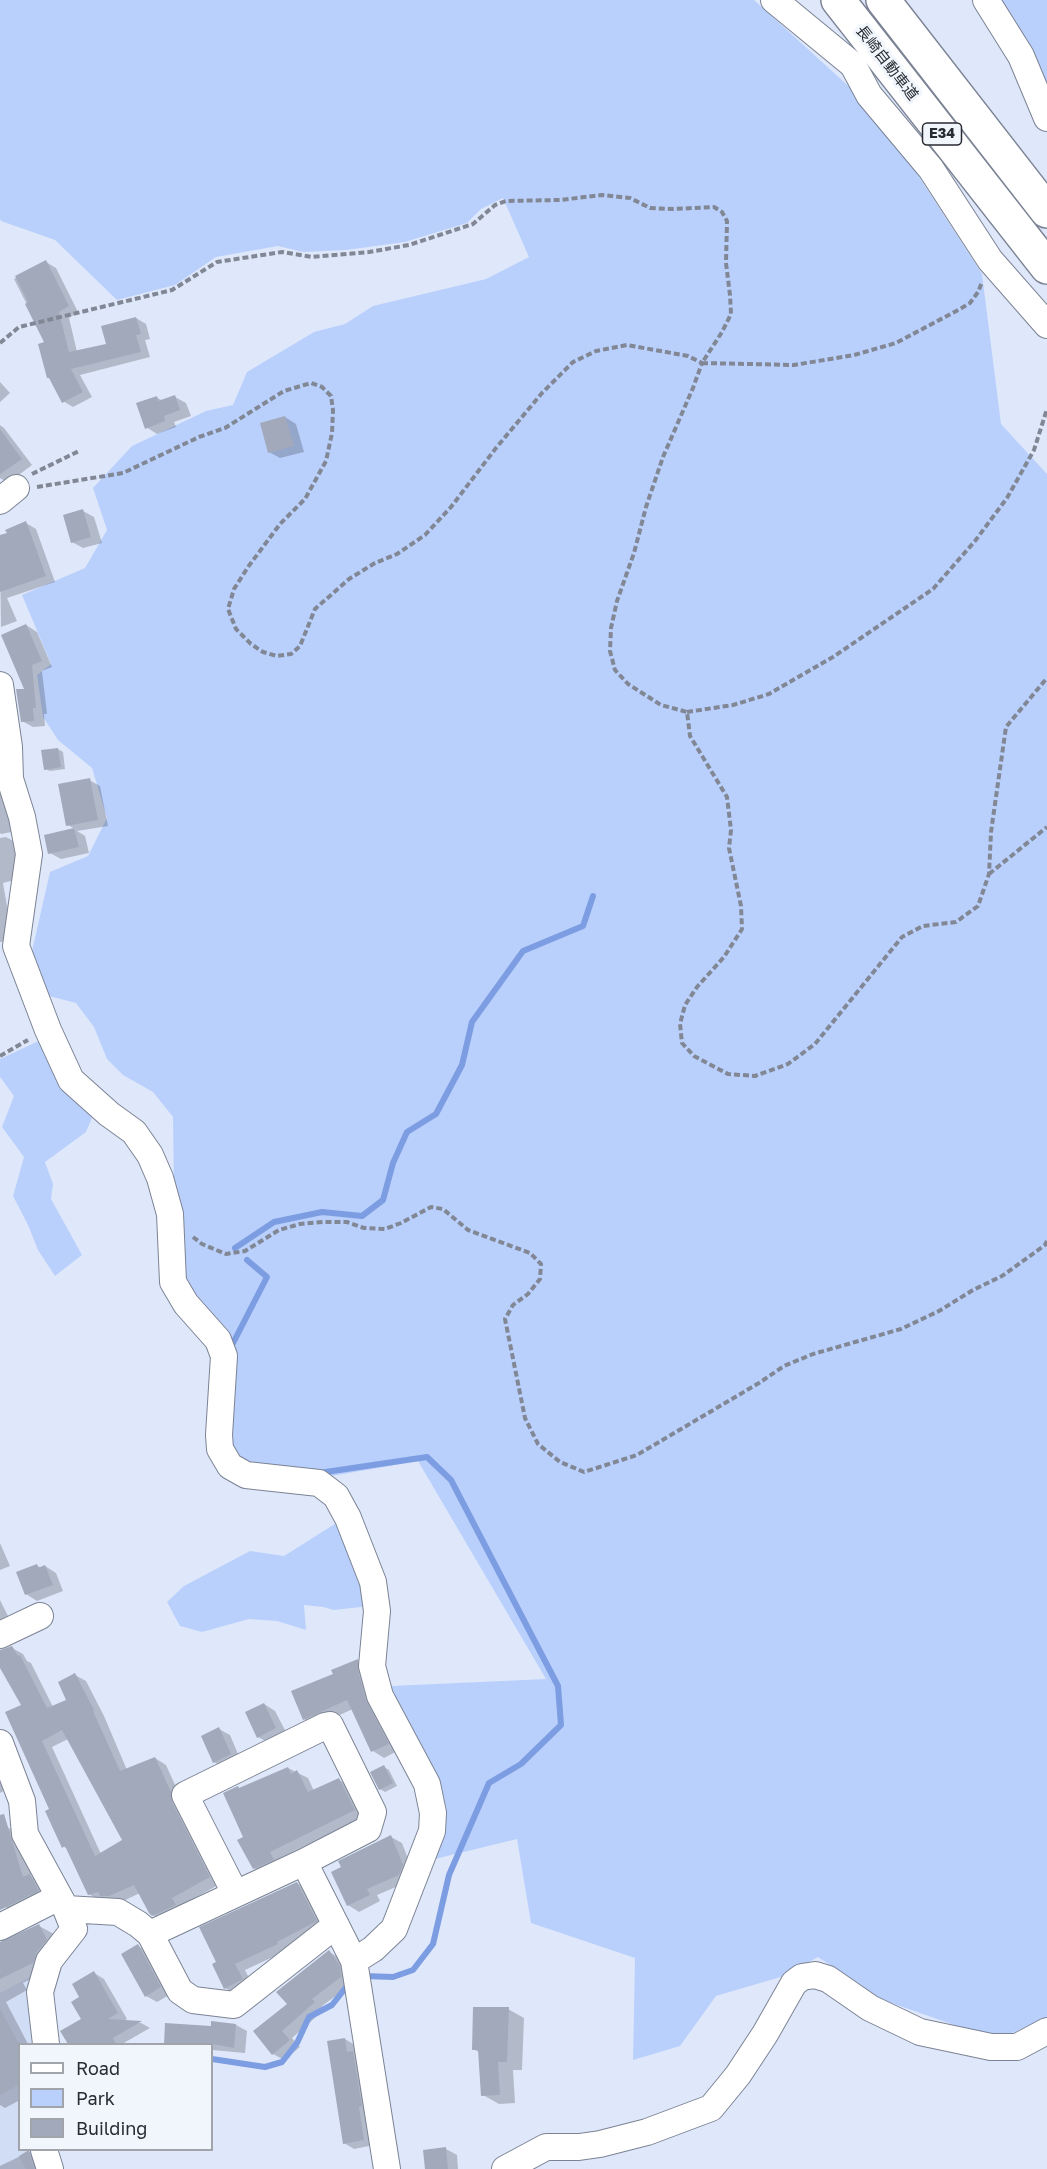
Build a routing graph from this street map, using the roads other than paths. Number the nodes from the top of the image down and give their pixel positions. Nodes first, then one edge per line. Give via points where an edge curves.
1 (774, 0) edge
2 (838, 0) edge
3 (882, 0) edge
4 (986, 0) edge
5 (1047, 118) edge
6 (1047, 211) edge
7 (1047, 267) edge
8 (1047, 325) edge
9 (0, 685) edge
10 (40, 1616) dead end
11 (0, 1635) edge
12 (0, 1743) edge
13 (304, 1862) junction
14 (235, 1893) junction
15 (62, 1903) junction
16 (336, 1925) junction
17 (0, 1927) edge
18 (150, 1935) junction
19 (354, 1961) junction
20 (1047, 2031) edge
21 (46, 2043) edge
22 (44, 2151) edge
23 (50, 2169) edge
24 (387, 2169) edge
25 (505, 2169) edge

1 - 8 street via 853,65 869,95 931,170 990,260
2 - 7 highway, 長崎自動車道 / E34
3 - 6 highway, E34
4 - 5 street via 1021,56
9 - 19 street via 10,779 29,854 16,946 71,1080 134,1132 160,1178 170,1214 173,1282 186,1304 218,1340 224,1356 220,1449 230,1467 246,1475 319,1484 336,1496 373,1582 377,1611 372,1666 380,1696 428,1785 433,1813 432,1831 394,1929
10 - 11 street
12 - 15 street via 22,1801 25,1834
13 - 14 street
13 - 14 street via 368,1829 373,1812 330,1725 185,1795
13 - 16 street
14 - 18 street
15 - 17 street
15 - 18 street via 118,1912
15 - 21 street via 74,1929 49,1961 40,1992
16 - 18 street via 234,2005 193,2000 180,1991
16 - 19 street
19 - 24 street
20 - 25 street via 1017,2047 992,2047 920,2032 870,2008 828,1979 802,1977 794,1983 738,2075 711,2108 647,2132 600,2144 546,2147
22 - 23 street

